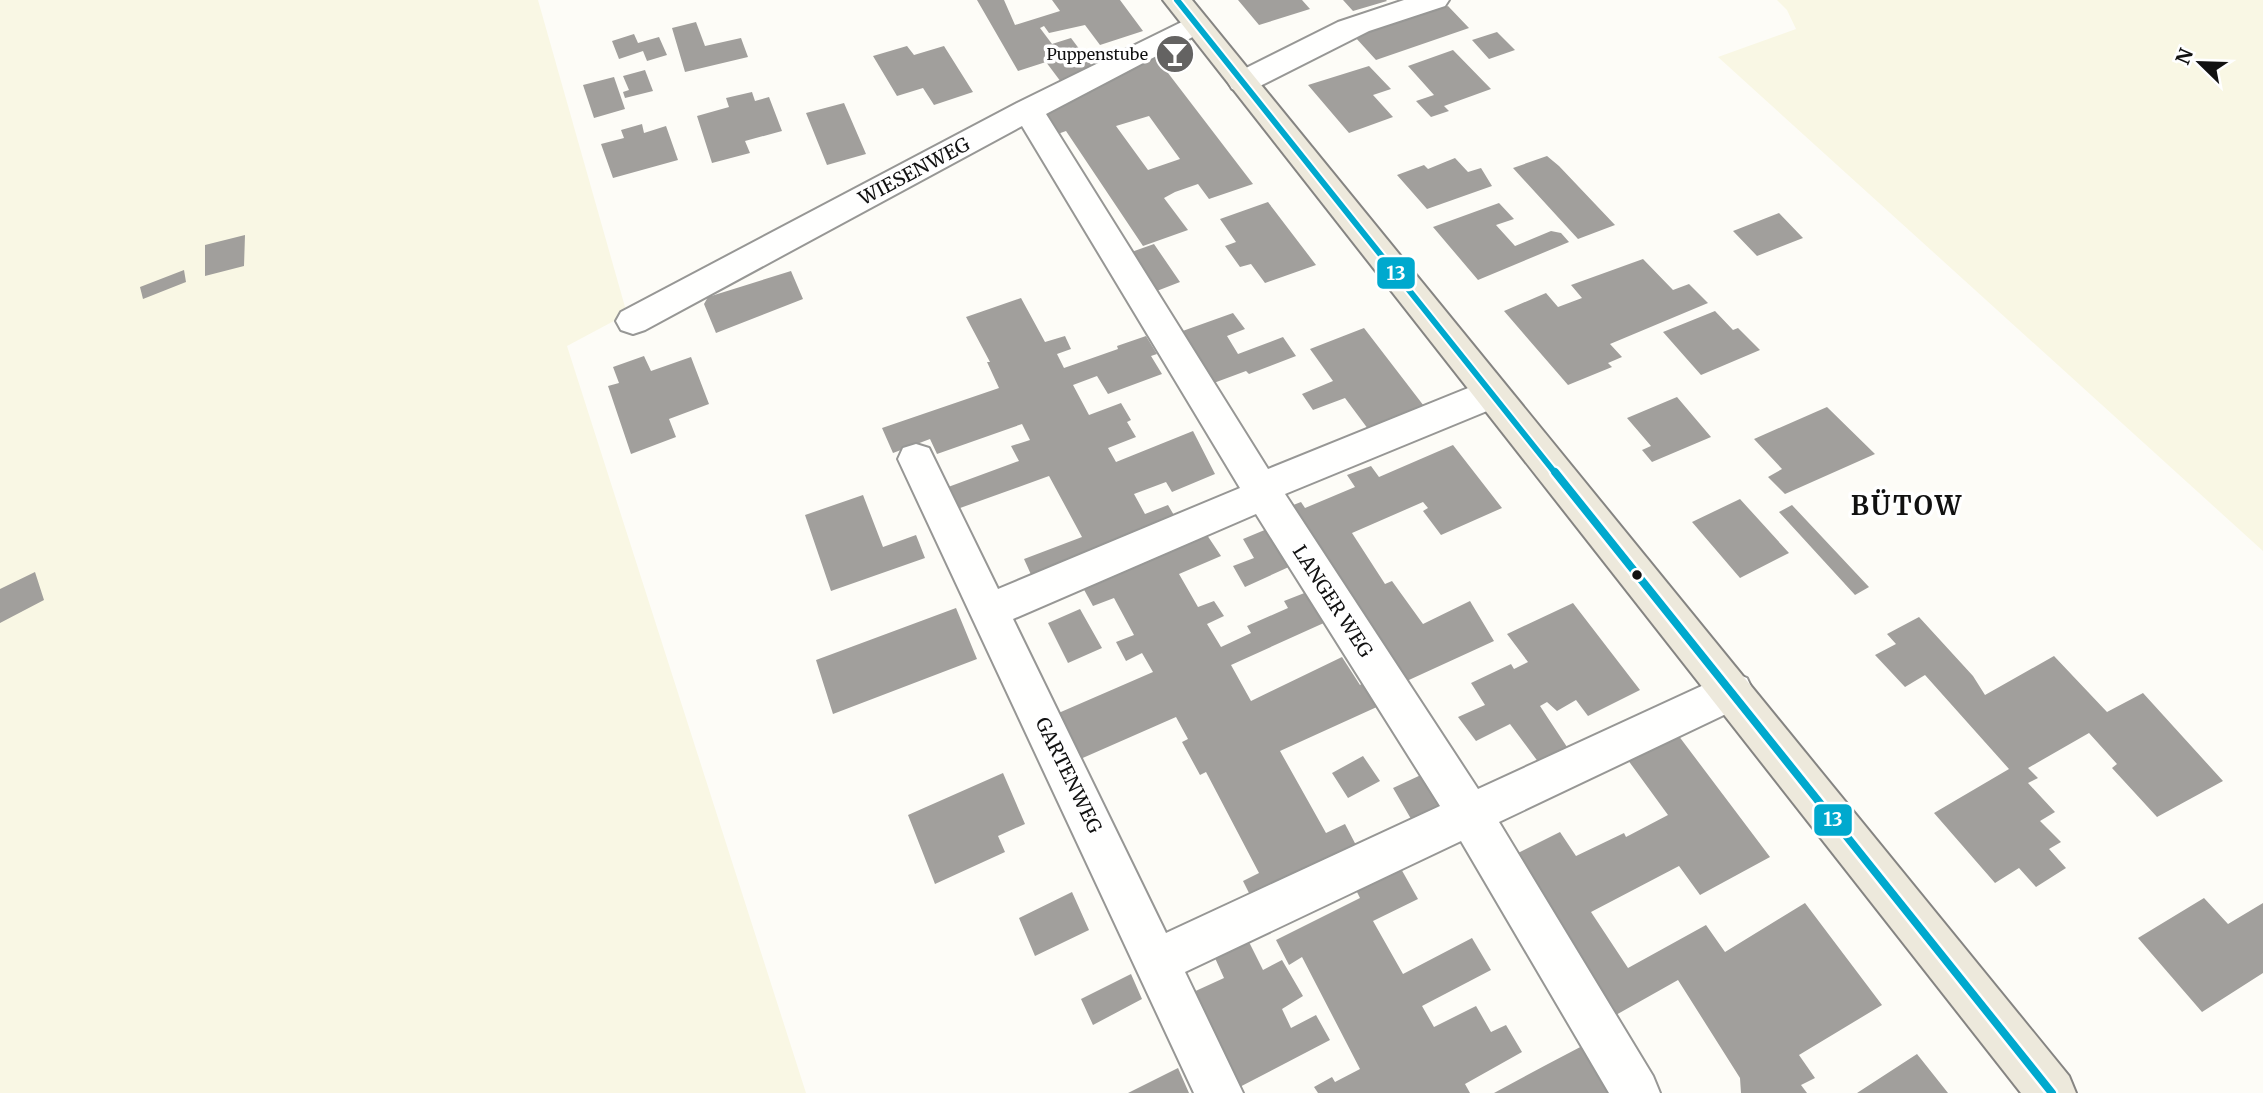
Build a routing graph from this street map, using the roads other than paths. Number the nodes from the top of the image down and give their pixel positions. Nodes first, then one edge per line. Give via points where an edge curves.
1 (1435, 0) edge
2 (1186, 12) edge
3 (1243, 82) junction
4 (1028, 110) junction
5 (633, 321) dead end
6 (1491, 394) junction
7 (916, 459) dead end
8 (1263, 491) junction
9 (990, 610) junction
10 (1731, 691) junction
11 (1470, 815) junction
12 (1158, 961) junction
13 (1219, 1093) edge
14 (1636, 1093) edge
15 (2052, 1093) edge

1 - 3 street via 1351,27
2 - 3 main road
2 - 4 street, WIESENWEG
3 - 6 main road
4 - 5 street, WIESENWEG
4 - 8 street, LANGER WEG
6 - 8 street
6 - 10 main road
7 - 9 street, GARTENWEG
8 - 9 street
8 - 11 street, LANGER WEG
9 - 12 street, GARTENWEG
10 - 11 street
10 - 15 main road
11 - 12 street
11 - 14 street, LANGER WEG
12 - 13 street, GARTENWEG

